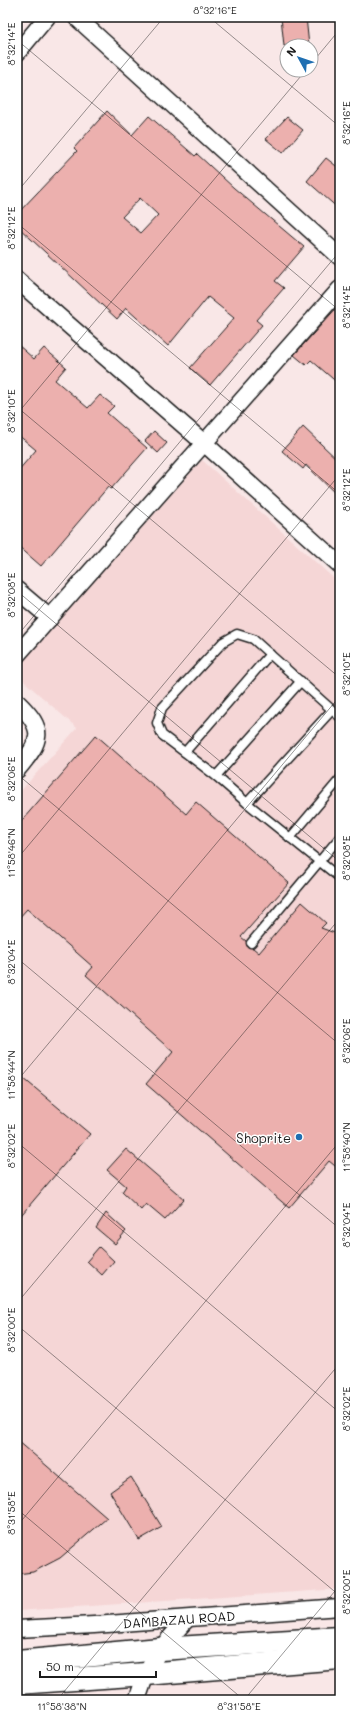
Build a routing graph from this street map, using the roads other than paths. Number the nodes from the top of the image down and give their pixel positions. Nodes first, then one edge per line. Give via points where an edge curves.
1 (47, 17) edge
2 (76, 17) edge
3 (17, 53) edge
4 (340, 258) edge
5 (17, 280) edge
6 (340, 289) edge
7 (204, 442) junction
8 (340, 565) edge
9 (17, 590) edge
10 (50, 618) junction
11 (270, 654) junction
12 (17, 656) edge
13 (301, 681) junction
14 (17, 702) edge
15 (332, 710) junction
16 (340, 717) edge
17 (185, 752) junction
18 (17, 770) edge
19 (216, 776) junction
20 (340, 779) edge
21 (247, 803) junction
22 (340, 837) edge
23 (290, 838) junction
24 (319, 861) junction
25 (340, 878) edge
26 (251, 943) dead end
27 (340, 1607) edge
28 (187, 1619) junction
29 (17, 1629) edge
30 (340, 1638) edge
31 (160, 1649) junction
32 (340, 1658) edge
33 (17, 1662) edge
34 (146, 1674) junction
35 (17, 1683) edge
36 (137, 1700) edge

1 - 3 street
2 - 4 street
5 - 7 street
6 - 7 street
7 - 8 street
7 - 10 street
9 - 10 street
10 - 12 street
11 - 13 lane
11 - 17 lane
11 - 17 lane via 253,639 237,634 223,642 162,708 157,723 162,735
13 - 15 lane
13 - 19 lane
14 - 18 street via 31,716 37,727 37,741 30,755
15 - 16 lane
15 - 21 lane
17 - 19 lane
19 - 21 lane
20 - 23 lane
21 - 23 lane
22 - 24 lane
23 - 24 lane
24 - 25 lane
24 - 26 lane
27 - 28 street, DAMBAZAU ROAD
28 - 29 street, DAMBAZAU ROAD
28 - 31 street
30 - 31 street
31 - 33 street
31 - 34 street
32 - 34 street
34 - 35 street
34 - 36 street

